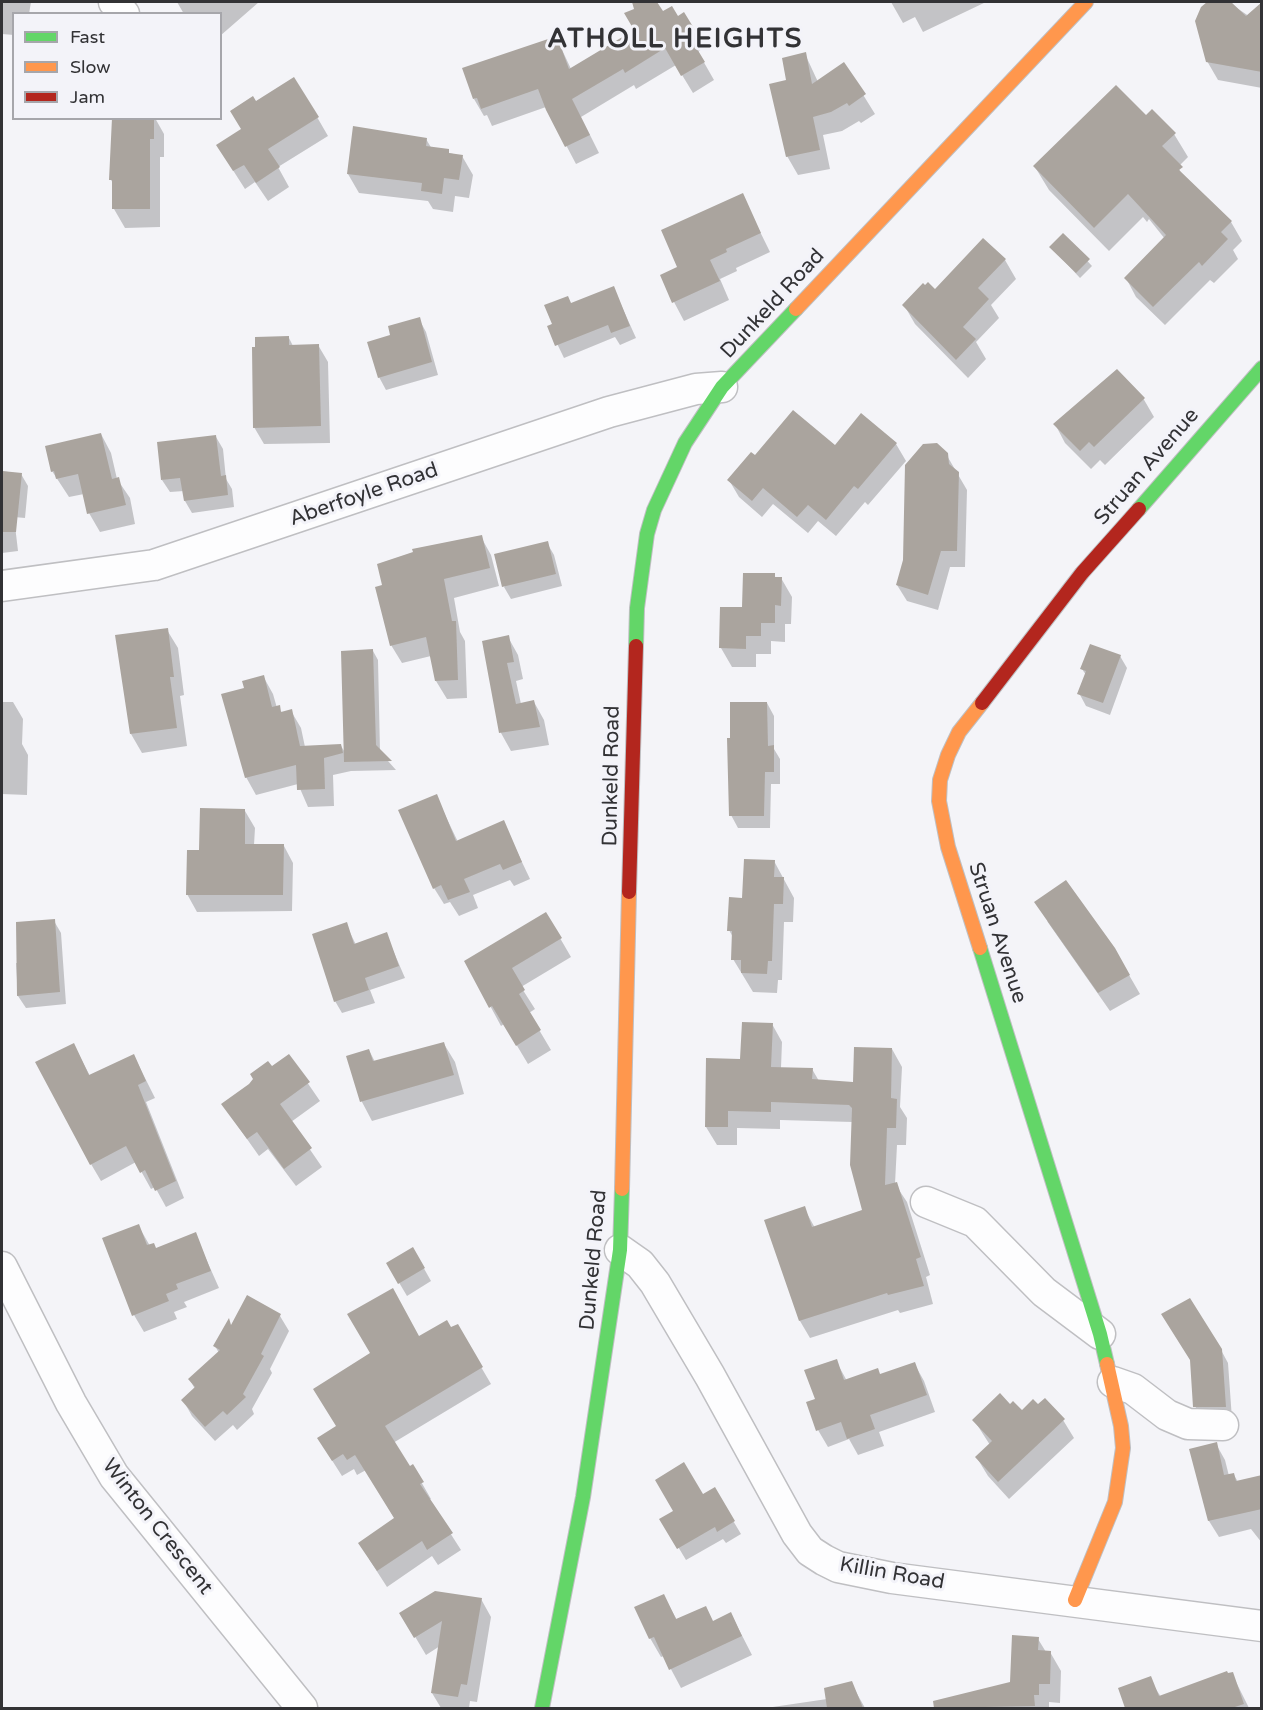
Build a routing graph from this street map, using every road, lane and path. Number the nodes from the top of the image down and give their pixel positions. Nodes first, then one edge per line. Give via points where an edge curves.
1 (1086, 2) edge
2 (1262, 368) edge
3 (722, 387) junction
4 (2, 586) edge
5 (926, 1202) dead end
6 (620, 1250) junction
7 (2, 1267) edge
8 (1100, 1334) junction
9 (1113, 1382) junction
10 (1223, 1425) dead end
11 (1075, 1600) junction
12 (1262, 1626) edge
13 (302, 1708) edge
14 (542, 1708) edge

1 - 3 main road, Dunkeld Road
2 - 8 main road, Struan Avenue via 1082,573 959,732 940,780 939,801 948,847
3 - 4 street, Aberfoyle Road via 696,389 609,412 154,565
3 - 6 main road, Dunkeld Road via 685,443 654,510 637,608
5 - 8 street via 975,1222 1044,1292
6 - 11 street, Killin Road via 640,1264 668,1303 810,1551 838,1567 870,1574
6 - 14 main road, Dunkeld Road via 583,1497
7 - 13 street, Winton Crescent via 71,1403 114,1476
8 - 9 main road, Struan Avenue
9 - 10 street via 1133,1389 1167,1415 1188,1424
9 - 11 main road, Struan Avenue via 1121,1425 1121,1474 1115,1502
11 - 12 street, Killin Road

